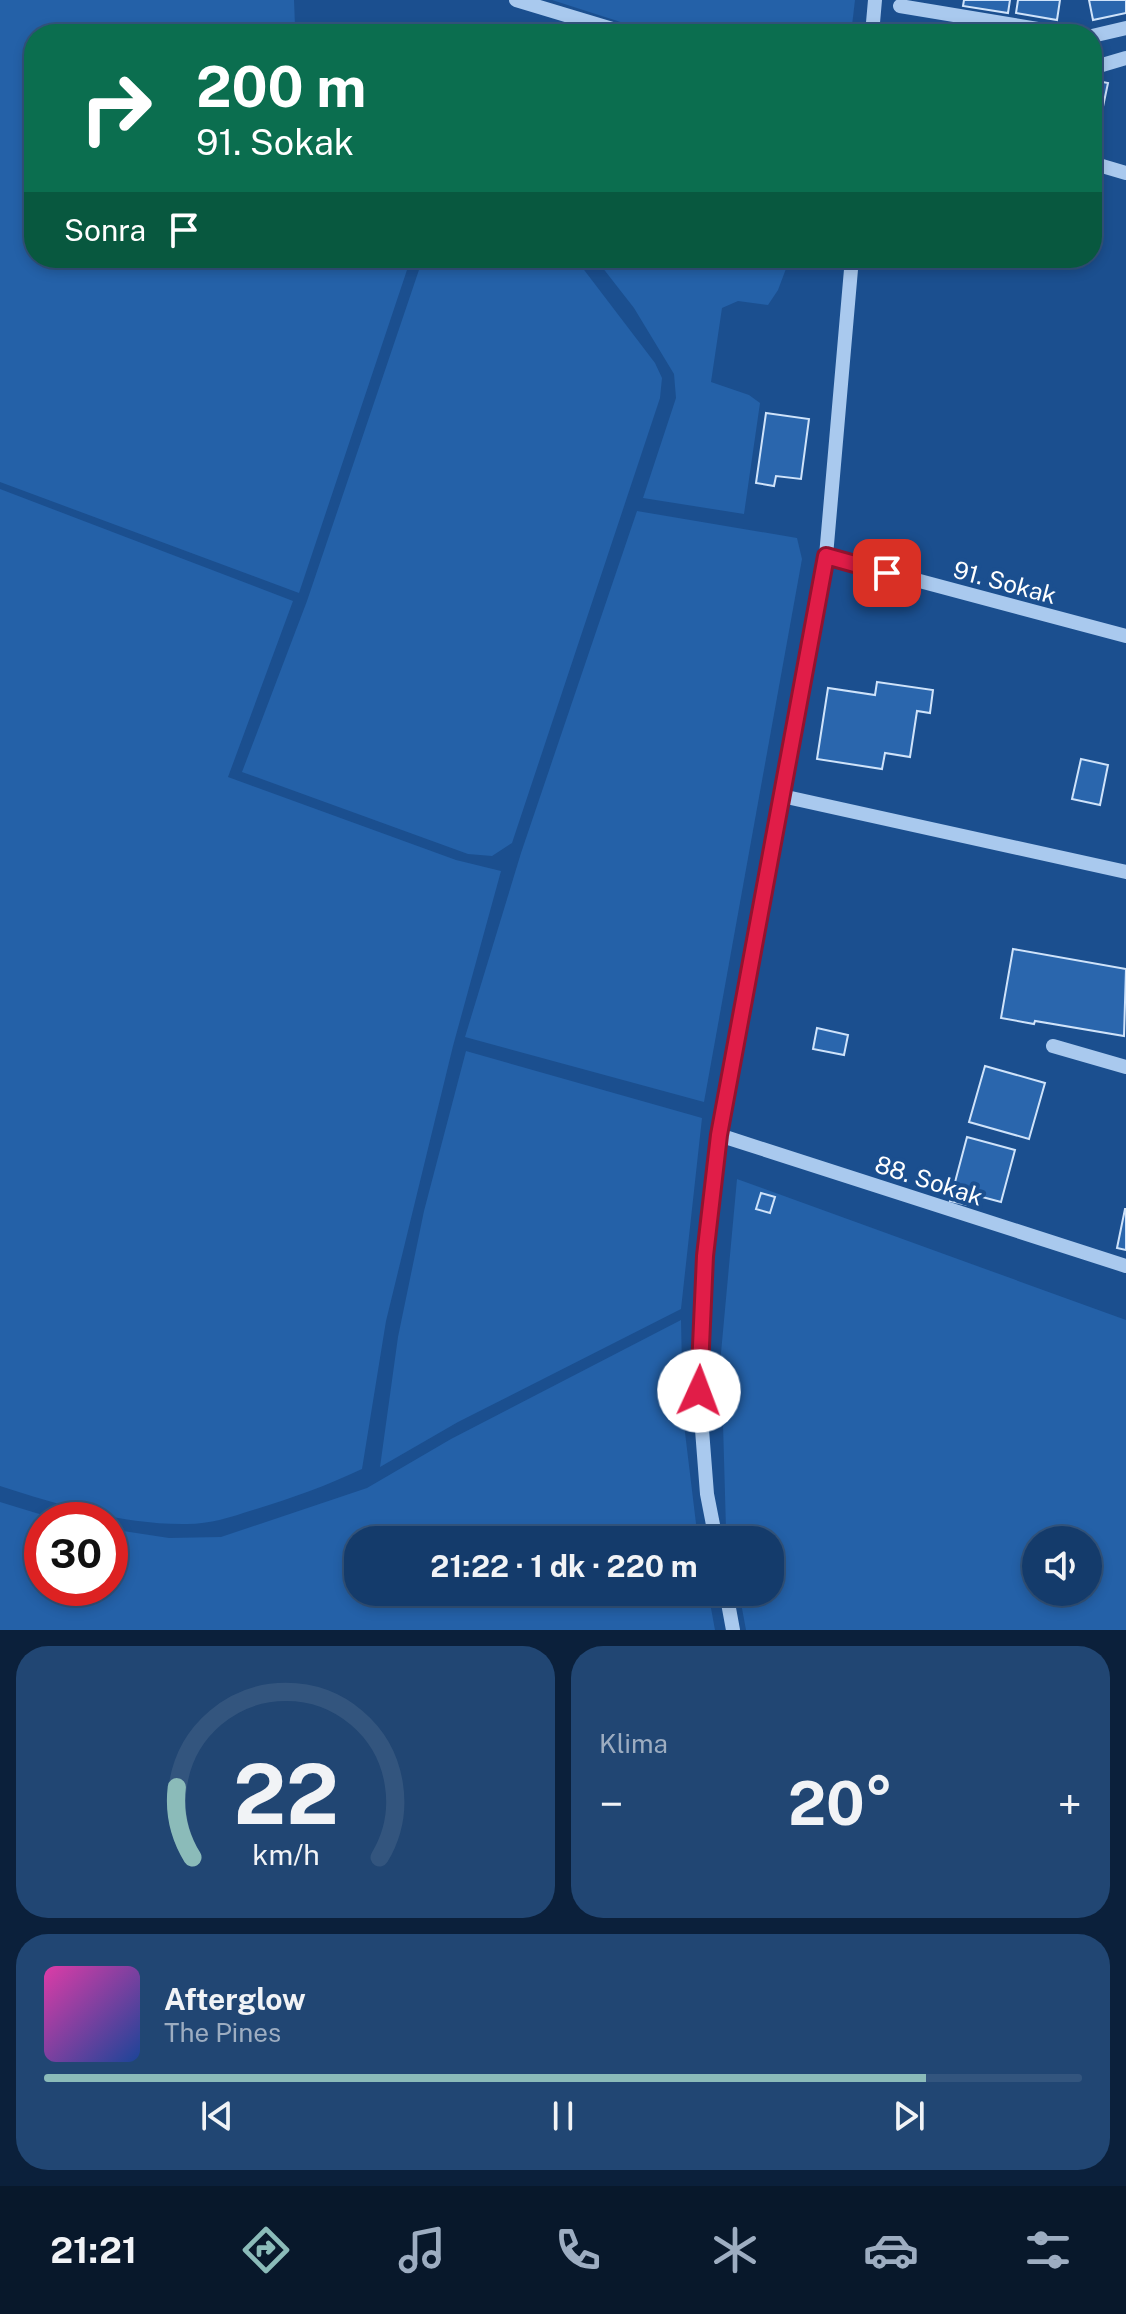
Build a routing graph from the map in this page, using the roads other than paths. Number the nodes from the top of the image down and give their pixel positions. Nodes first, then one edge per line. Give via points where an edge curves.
1 (516, 0) edge
2 (875, 0) edge
3 (900, 6) dead end
4 (596, 24) edge
5 (873, 24) edge
6 (1008, 24) edge
7 (1126, 28) edge
8 (1102, 34) edge
9 (1126, 58) edge
10 (1102, 65) edge
11 (1102, 166) edge
12 (1126, 173) edge
13 (851, 268) edge
14 (826, 556) junction
15 (1126, 636) edge
16 (782, 796) junction
17 (1126, 872) edge
18 (1053, 1046) dead end
19 (1126, 1067) edge
20 (719, 1135) junction
21 (1126, 1266) edge
22 (713, 1526) edge
23 (729, 1606) edge
24 (733, 1630) edge

1 - 4 street
2 - 5 street
3 - 6 street
7 - 8 street
9 - 10 street
11 - 12 street
13 - 14 street
14 - 15 street, 91. Sokak
14 - 16 street
16 - 17 street
16 - 20 street
18 - 19 street
20 - 21 street, 88. Sokak
20 - 22 street via 705,1256 699,1391
23 - 24 street

